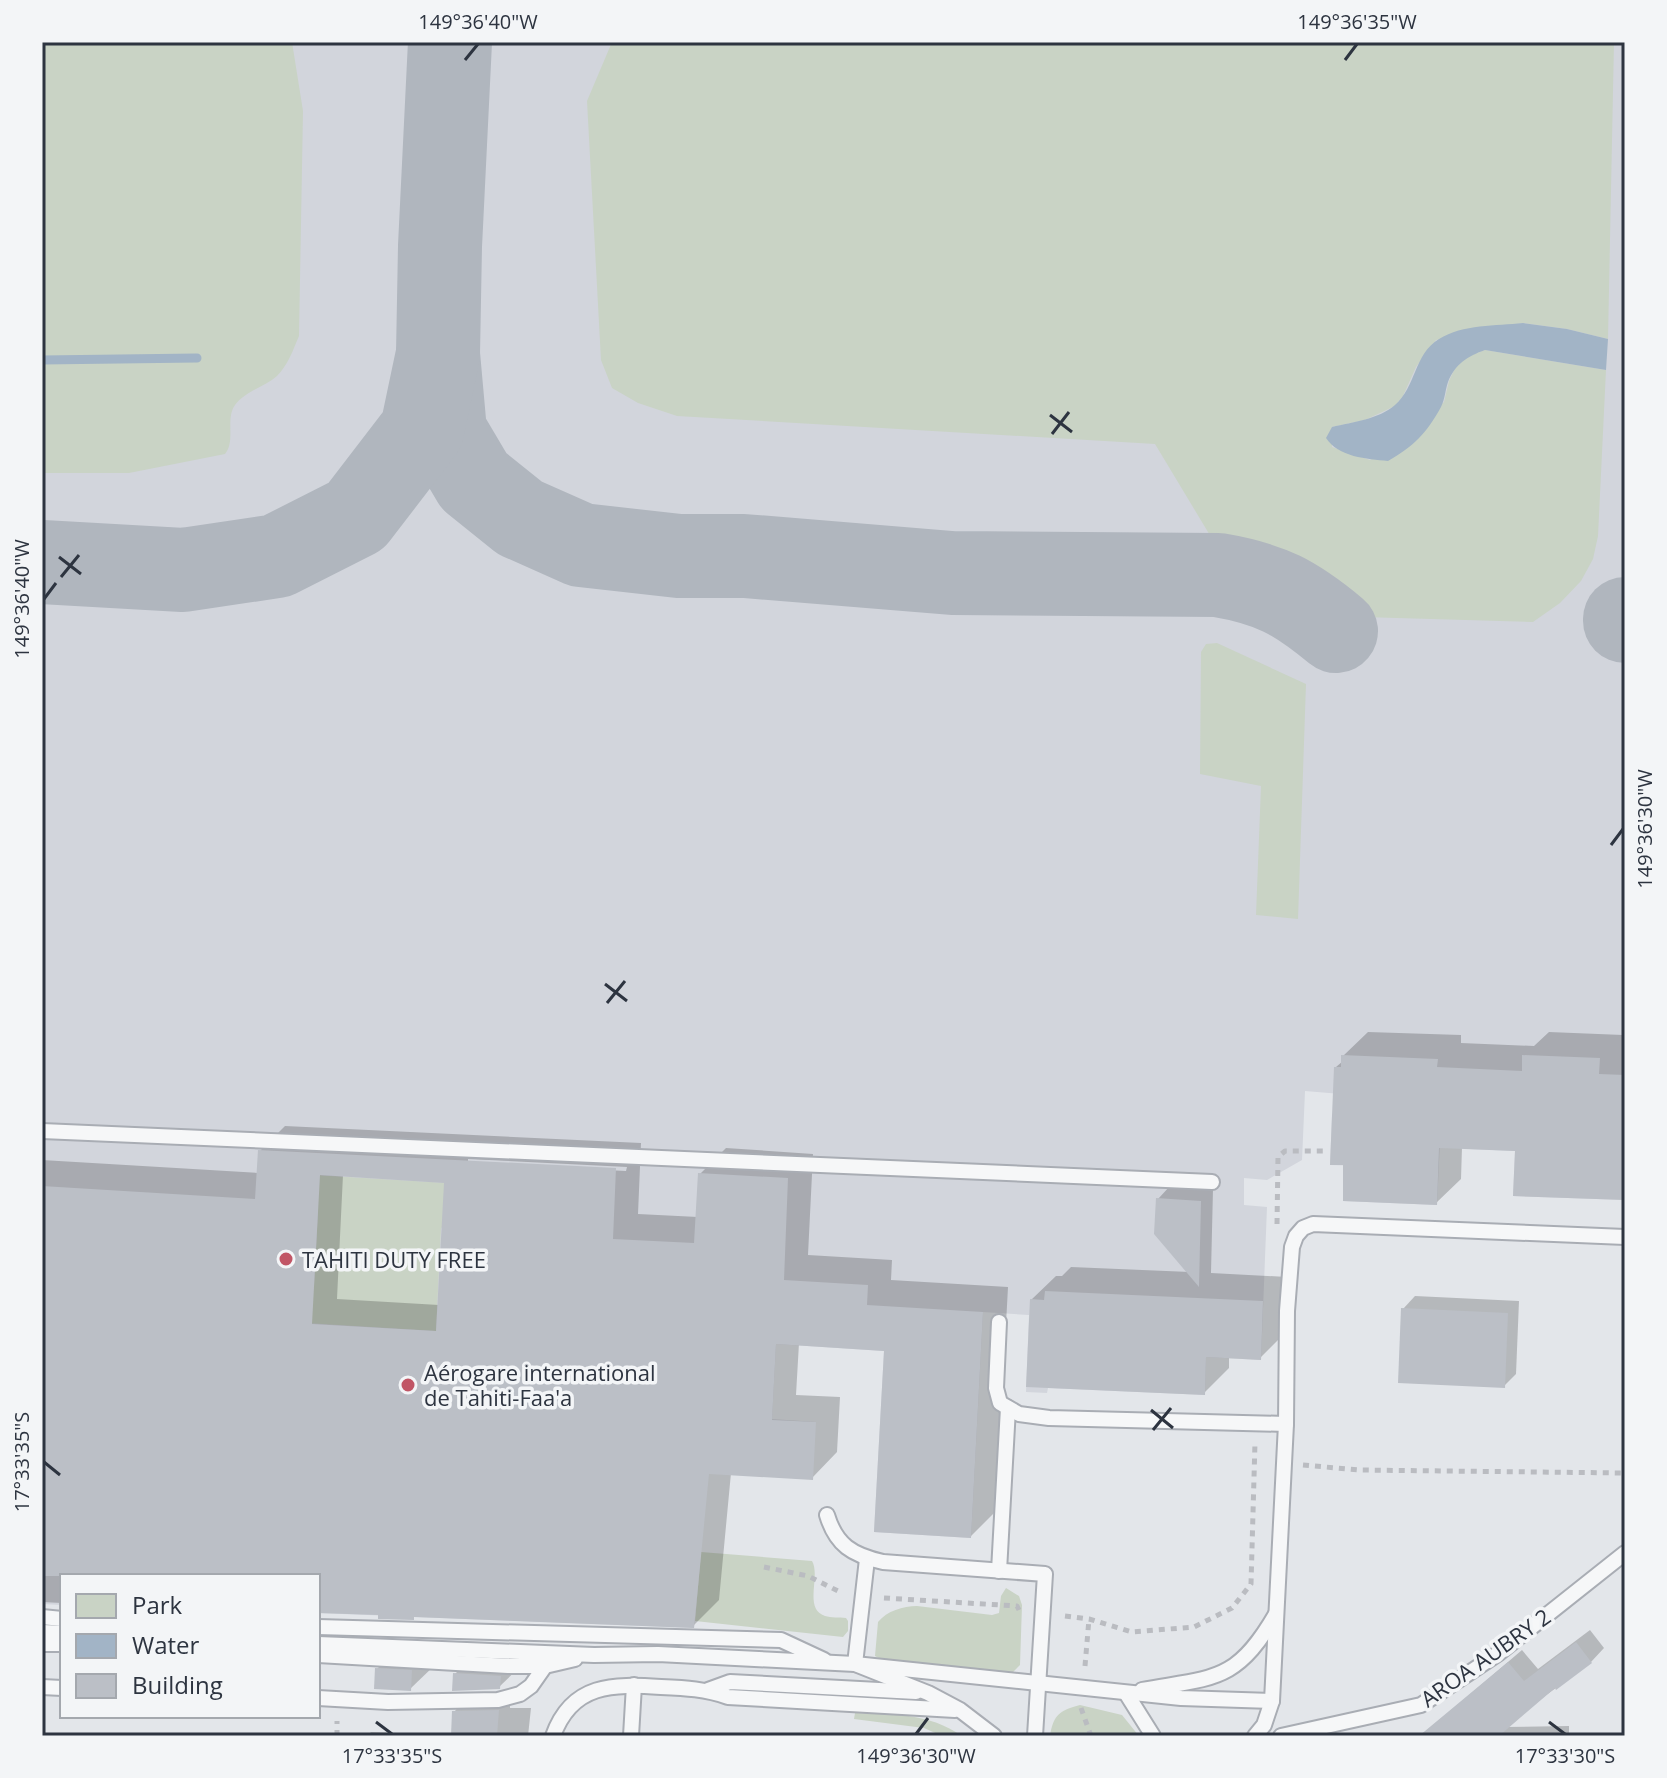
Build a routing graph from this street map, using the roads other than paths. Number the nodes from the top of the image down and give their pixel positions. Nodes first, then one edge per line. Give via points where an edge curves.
1 (42, 1131) edge
2 (1212, 1182) dead end
3 (1625, 1237) edge
4 (999, 1322) dead end
5 (1008, 1408) junction
6 (1286, 1424) junction
7 (827, 1515) dead end
8 (1625, 1553) edge
9 (867, 1559) junction
10 (999, 1571) junction
11 (1277, 1611) junction
12 (320, 1627) edge
13 (320, 1644) edge
14 (320, 1655) edge
15 (594, 1655) junction
16 (831, 1663) junction
17 (855, 1664) junction
18 (545, 1666) junction
19 (1039, 1683) junction
20 (634, 1685) junction
21 (708, 1690) junction
22 (928, 1693) junction
23 (1126, 1693) junction
24 (320, 1698) edge
25 (1272, 1701) junction
26 (960, 1710) junction
27 (553, 1736) edge
28 (631, 1736) edge
29 (994, 1736) edge
30 (1035, 1736) edge
31 (1153, 1736) edge
32 (1255, 1736) edge
33 (1281, 1736) edge

1 - 2 lane
3 - 6 lane via 1313,1224 1303,1228 1292,1247
4 - 5 lane via 996,1388 1000,1403
5 - 6 lane via 1049,1418
5 - 10 lane
6 - 11 lane
7 - 9 lane via 840,1542
8 - 33 lane, AROA AUBRY 2 via 1499,1653 1421,1705
9 - 10 lane
9 - 17 lane
10 - 19 lane via 1045,1574
11 - 23 lane via 1262,1638 1230,1670 1208,1679
11 - 25 lane
12 - 16 lane via 781,1640
13 - 15 lane
14 - 18 lane
15 - 16 lane
15 - 18 lane
16 - 17 lane
17 - 19 lane
17 - 22 lane
18 - 24 lane via 520,1694 498,1700
19 - 23 lane
19 - 30 lane
20 - 21 lane
20 - 27 lane via 620,1684 579,1698 559,1720
20 - 28 lane
21 - 22 lane via 730,1682
21 - 26 lane via 728,1697
22 - 26 lane
23 - 25 lane
23 - 31 lane
25 - 32 lane
26 - 29 lane

